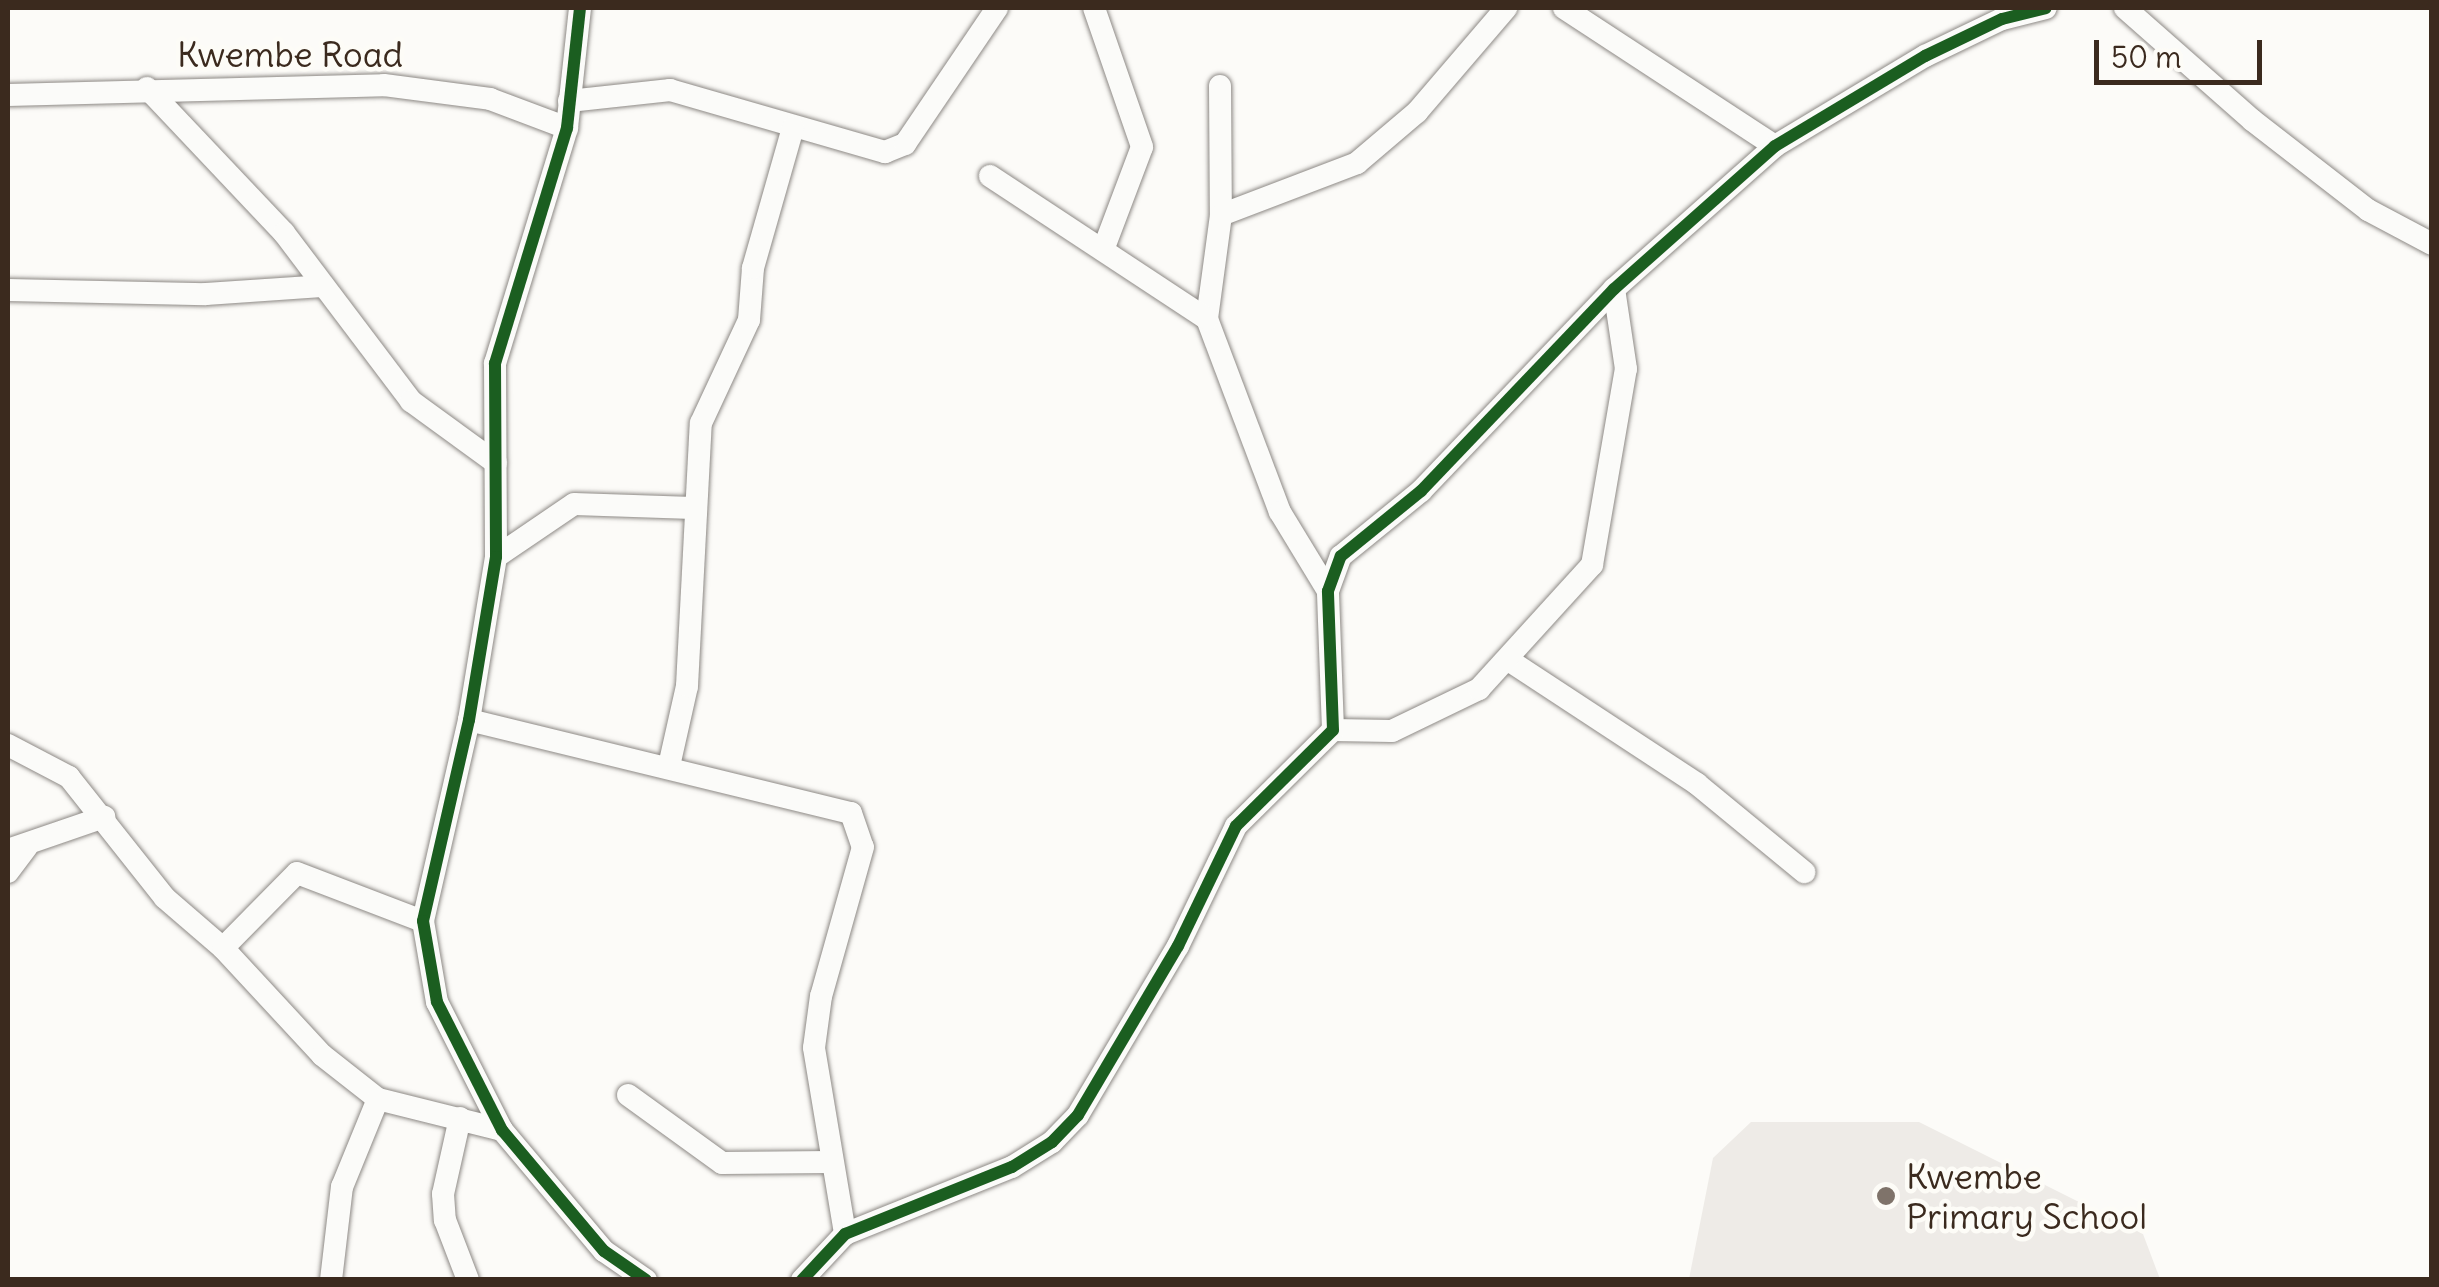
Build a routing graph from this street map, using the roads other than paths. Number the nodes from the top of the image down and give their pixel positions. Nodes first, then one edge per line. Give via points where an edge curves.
1 (580, 8) edge
2 (997, 8) edge
3 (1094, 8) edge
4 (1506, 8) edge
5 (1564, 8) edge
6 (2046, 8) edge
7 (2124, 8) edge
8 (1997, 13) edge
9 (1220, 86) dead end
10 (147, 88) junction
11 (8, 95) edge
12 (570, 102) junction
13 (567, 128) junction
14 (793, 128) junction
15 (1775, 146) junction
16 (990, 176) dead end
17 (1221, 215) junction
18 (2432, 244) edge
19 (1104, 250) junction
20 (322, 286) junction
21 (1614, 289) junction
22 (8, 290) edge
23 (1207, 319) junction
24 (496, 463) junction
25 (693, 508) junction
26 (496, 556) junction
27 (1328, 591) junction
28 (1510, 661) junction
29 (469, 720) junction
30 (1332, 730) junction
31 (8, 745) edge
32 (670, 766) junction
33 (104, 817) junction
34 (17, 848) edge
35 (8, 872) edge
36 (1804, 872) dead end
37 (423, 921) junction
38 (223, 948) junction
39 (628, 1095) dead end
40 (378, 1099) junction
41 (460, 1118) junction
42 (502, 1130) junction
43 (830, 1162) junction
44 (844, 1234) junction
45 (331, 1280) edge
46 (468, 1280) edge
47 (646, 1280) edge
48 (802, 1280) edge

1 - 12 street
2 - 14 street via 905,144 885,152 861,149
3 - 19 street via 1142,147
4 - 17 street via 1417,112 1368,155
5 - 15 street
6 - 8 street
7 - 18 street via 2368,210
8 - 15 street
9 - 17 street
10 - 11 street, Kwembe Road
10 - 13 street, Kwembe Road via 384,85 490,99
10 - 20 street via 284,234
12 - 13 street
12 - 14 street via 670,90
13 - 24 street via 500,335 493,395
14 - 25 street via 753,268 749,320 701,422
15 - 21 street
16 - 19 street
17 - 23 street
19 - 23 street
20 - 22 street via 206,294
20 - 24 street via 411,402
21 - 27 street via 1421,491 1341,556
21 - 28 street via 1626,368 1592,565
23 - 27 street via 1280,512
24 - 26 street
25 - 26 street via 574,504
25 - 32 street via 687,686
26 - 29 street
27 - 30 street
28 - 30 street via 1479,689 1392,731
28 - 36 street via 1697,784
29 - 32 street
29 - 37 street
30 - 44 street via 1236,826 1115,1058 1052,1142 952,1196
31 - 33 street via 69,777
32 - 43 street via 851,813 861,828 863,847 821,996 814,1048
33 - 34 street
33 - 38 street via 165,898
34 - 35 street
37 - 38 street via 297,873
37 - 42 street via 437,1002
38 - 40 street via 286,1022
39 - 43 street via 722,1163
40 - 41 street
40 - 45 street via 342,1187
41 - 42 street
41 - 46 street via 443,1194 445,1220
42 - 47 street via 604,1251
43 - 44 street
44 - 48 street

